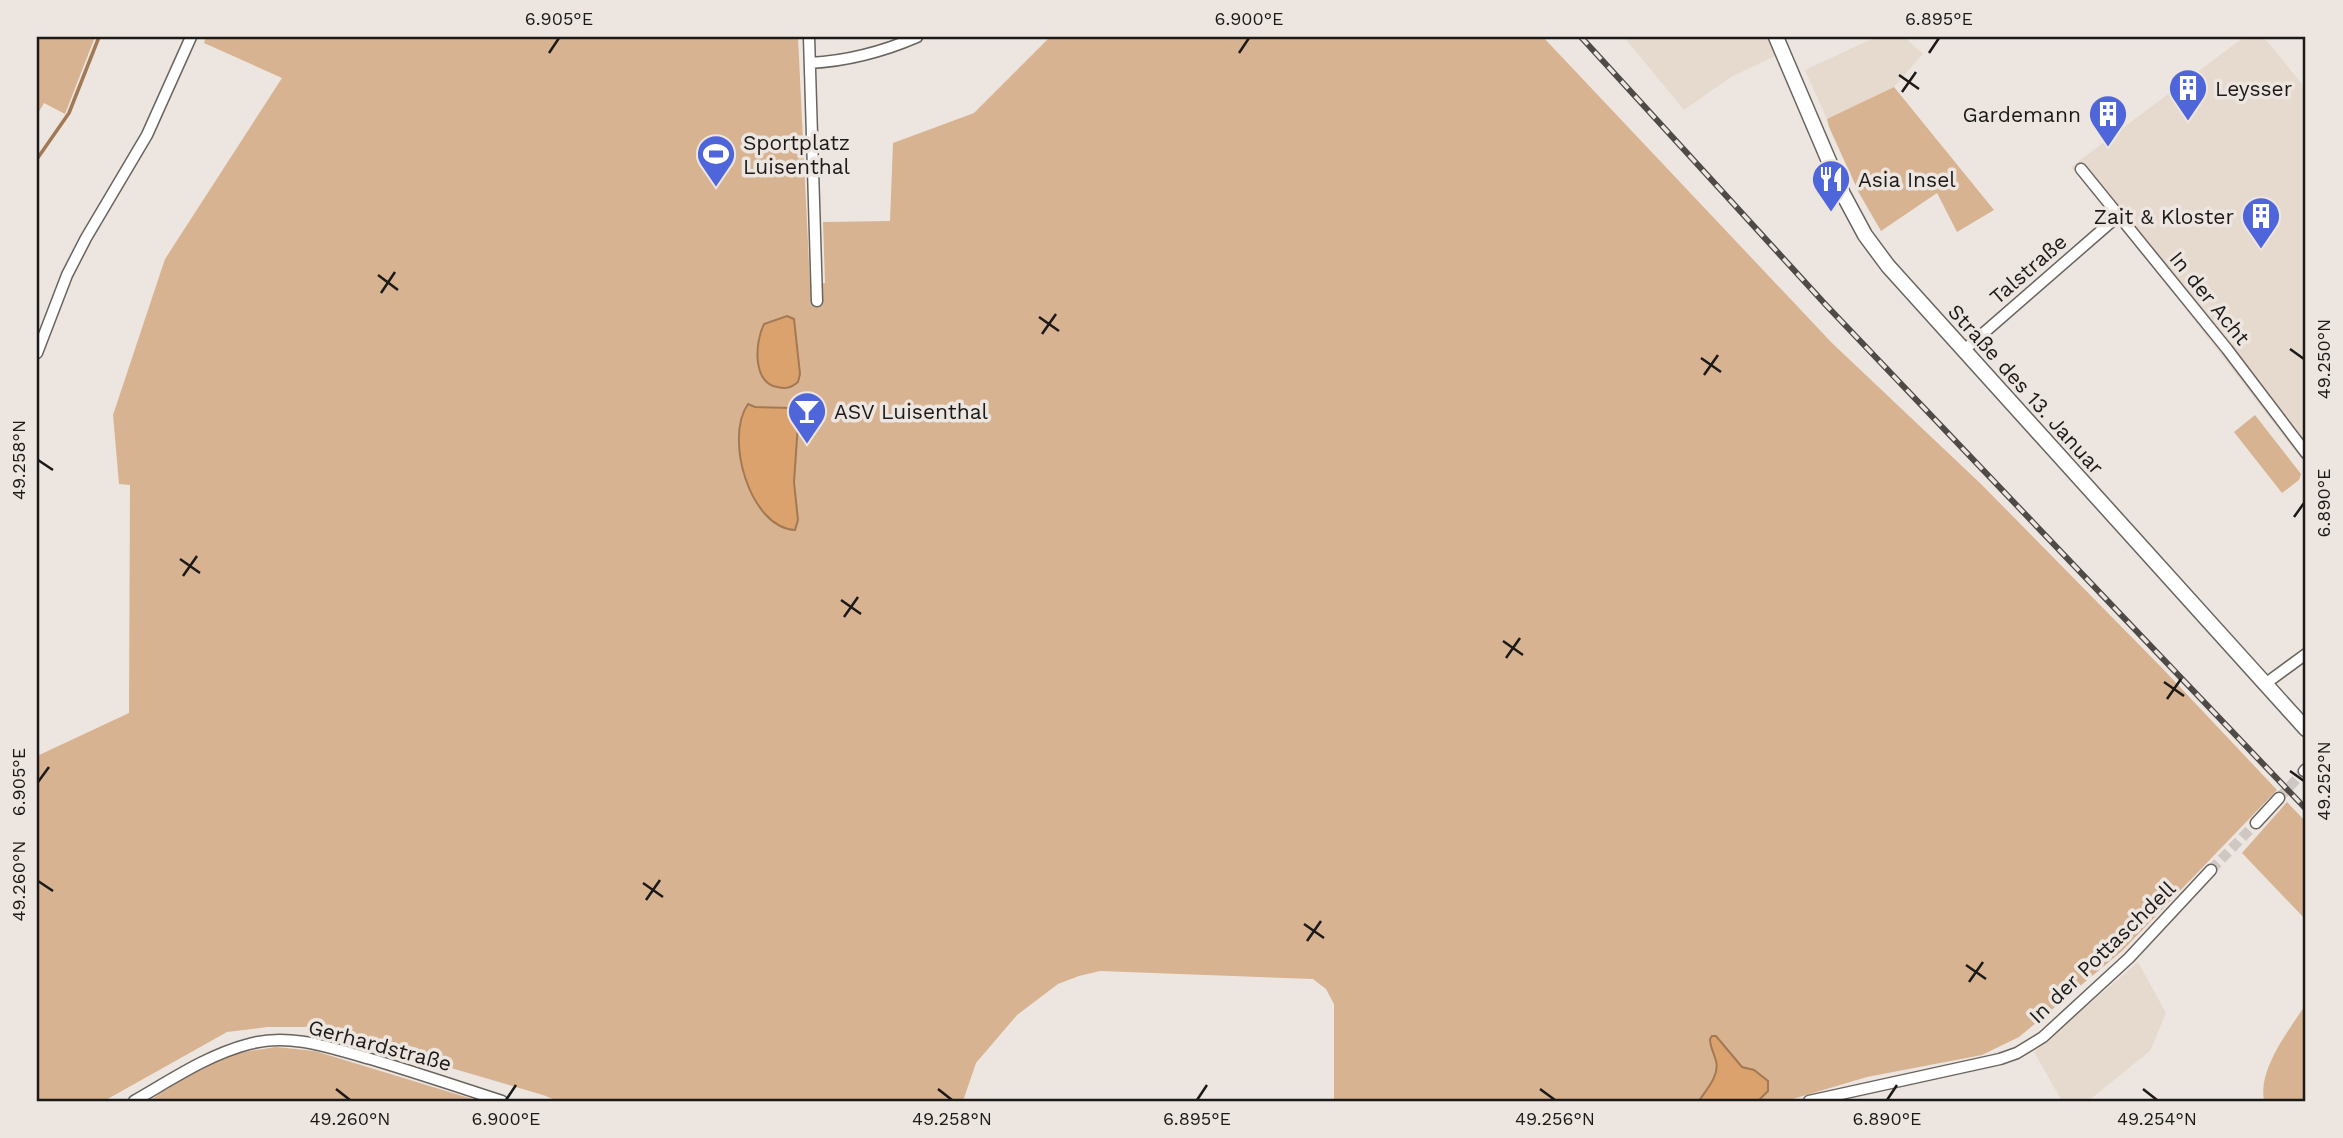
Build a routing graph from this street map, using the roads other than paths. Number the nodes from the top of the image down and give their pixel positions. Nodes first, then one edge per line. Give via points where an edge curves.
1 (191, 37) edge
2 (809, 37) edge
3 (917, 37) edge
4 (1776, 37) edge
5 (810, 63) junction
6 (2081, 169) dead end
7 (2118, 216) junction
8 (817, 301) dead end
9 (1963, 351) junction
10 (37, 353) edge
11 (2306, 453) edge
12 (2306, 654) edge
13 (2265, 684) junction
14 (2306, 729) edge
15 (2279, 797) tunnel mouth
16 (2256, 823) tunnel mouth
17 (2211, 870) tunnel mouth
18 (134, 1101) edge
19 (502, 1101) edge
20 (1810, 1101) edge

1 - 10 street via 147,135 67,275
2 - 5 street
3 - 5 street via 841,61
4 - 9 main road, Straße des 13. Januar via 1865,236
5 - 8 street
6 - 7 street, In der Acht
7 - 9 street, Talstraße
7 - 11 street, In der Acht
9 - 13 main road, Straße des 13. Januar
12 - 13 street
13 - 14 main road, Straße des 13. Januar
15 - 16 street
17 - 20 street, In der Pottaschdell via 2129,958 2029,1047 2000,1059
18 - 19 street, Gerhardstraße via 225,1051 274,1040 310,1042

